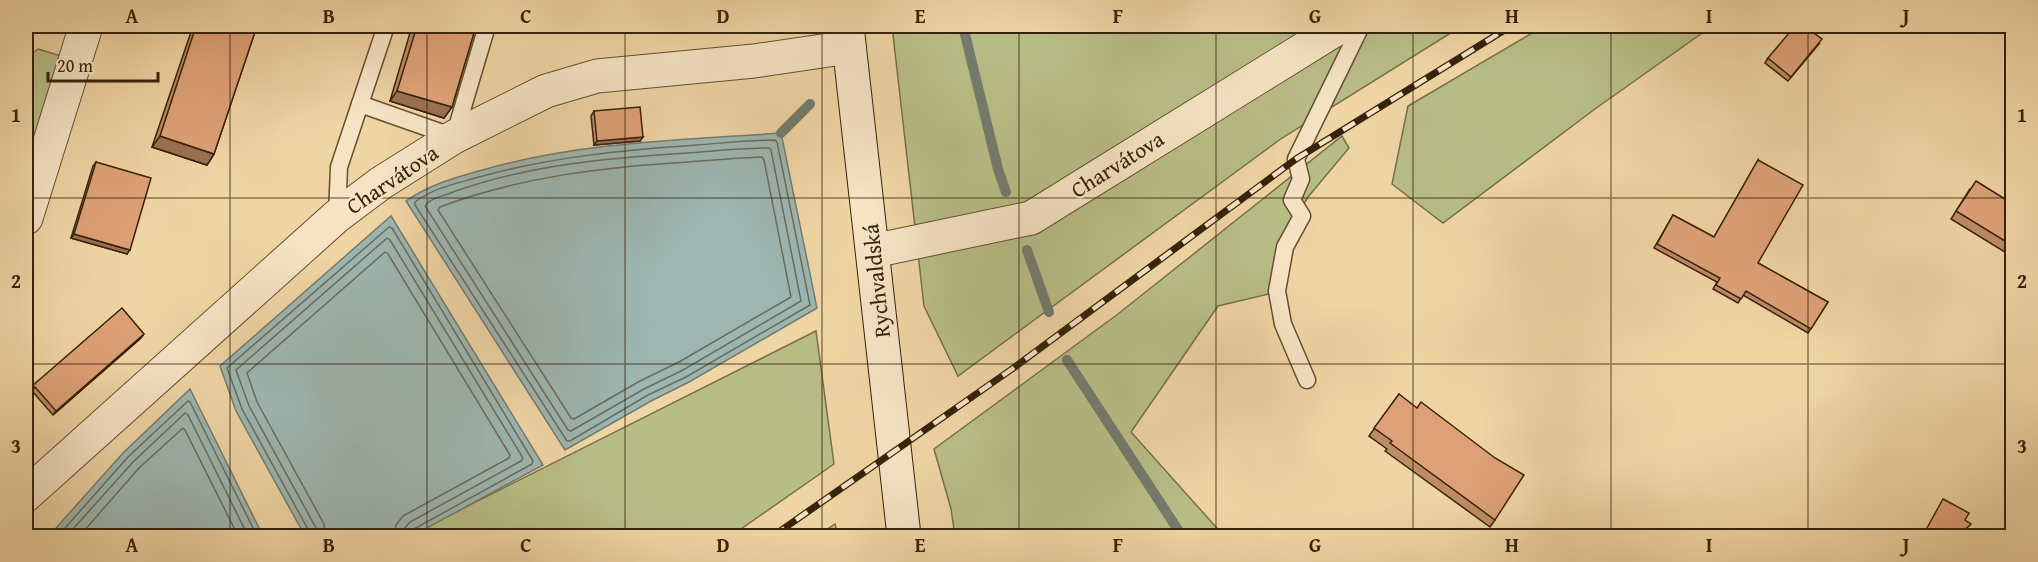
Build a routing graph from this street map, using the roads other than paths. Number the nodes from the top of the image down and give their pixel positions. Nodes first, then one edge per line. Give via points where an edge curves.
1 (86, 26) edge
2 (386, 26) edge
3 (487, 26) edge
4 (1341, 26) edge
5 (1361, 26) edge
6 (848, 36) edge
7 (360, 104) junction
8 (454, 137) junction
9 (337, 216) junction
10 (26, 218) edge
11 (873, 251) junction
12 (1307, 380) dead end
13 (26, 495) edge
14 (904, 537) edge

1 - 10 street
2 - 7 lane
3 - 8 lane
4 - 11 street, Charvátova via 1031,218
5 - 12 lane via 1296,159 1301,179 1292,200 1302,216 1285,247 1277,291 1283,324
6 - 8 street, Charvátova via 754,61 597,76 546,91
6 - 11 street, Rychvaldská
7 - 8 lane
7 - 9 lane via 339,167
8 - 9 street, Charvátova
9 - 13 street, Charvátova
11 - 14 street, Rychvaldská

